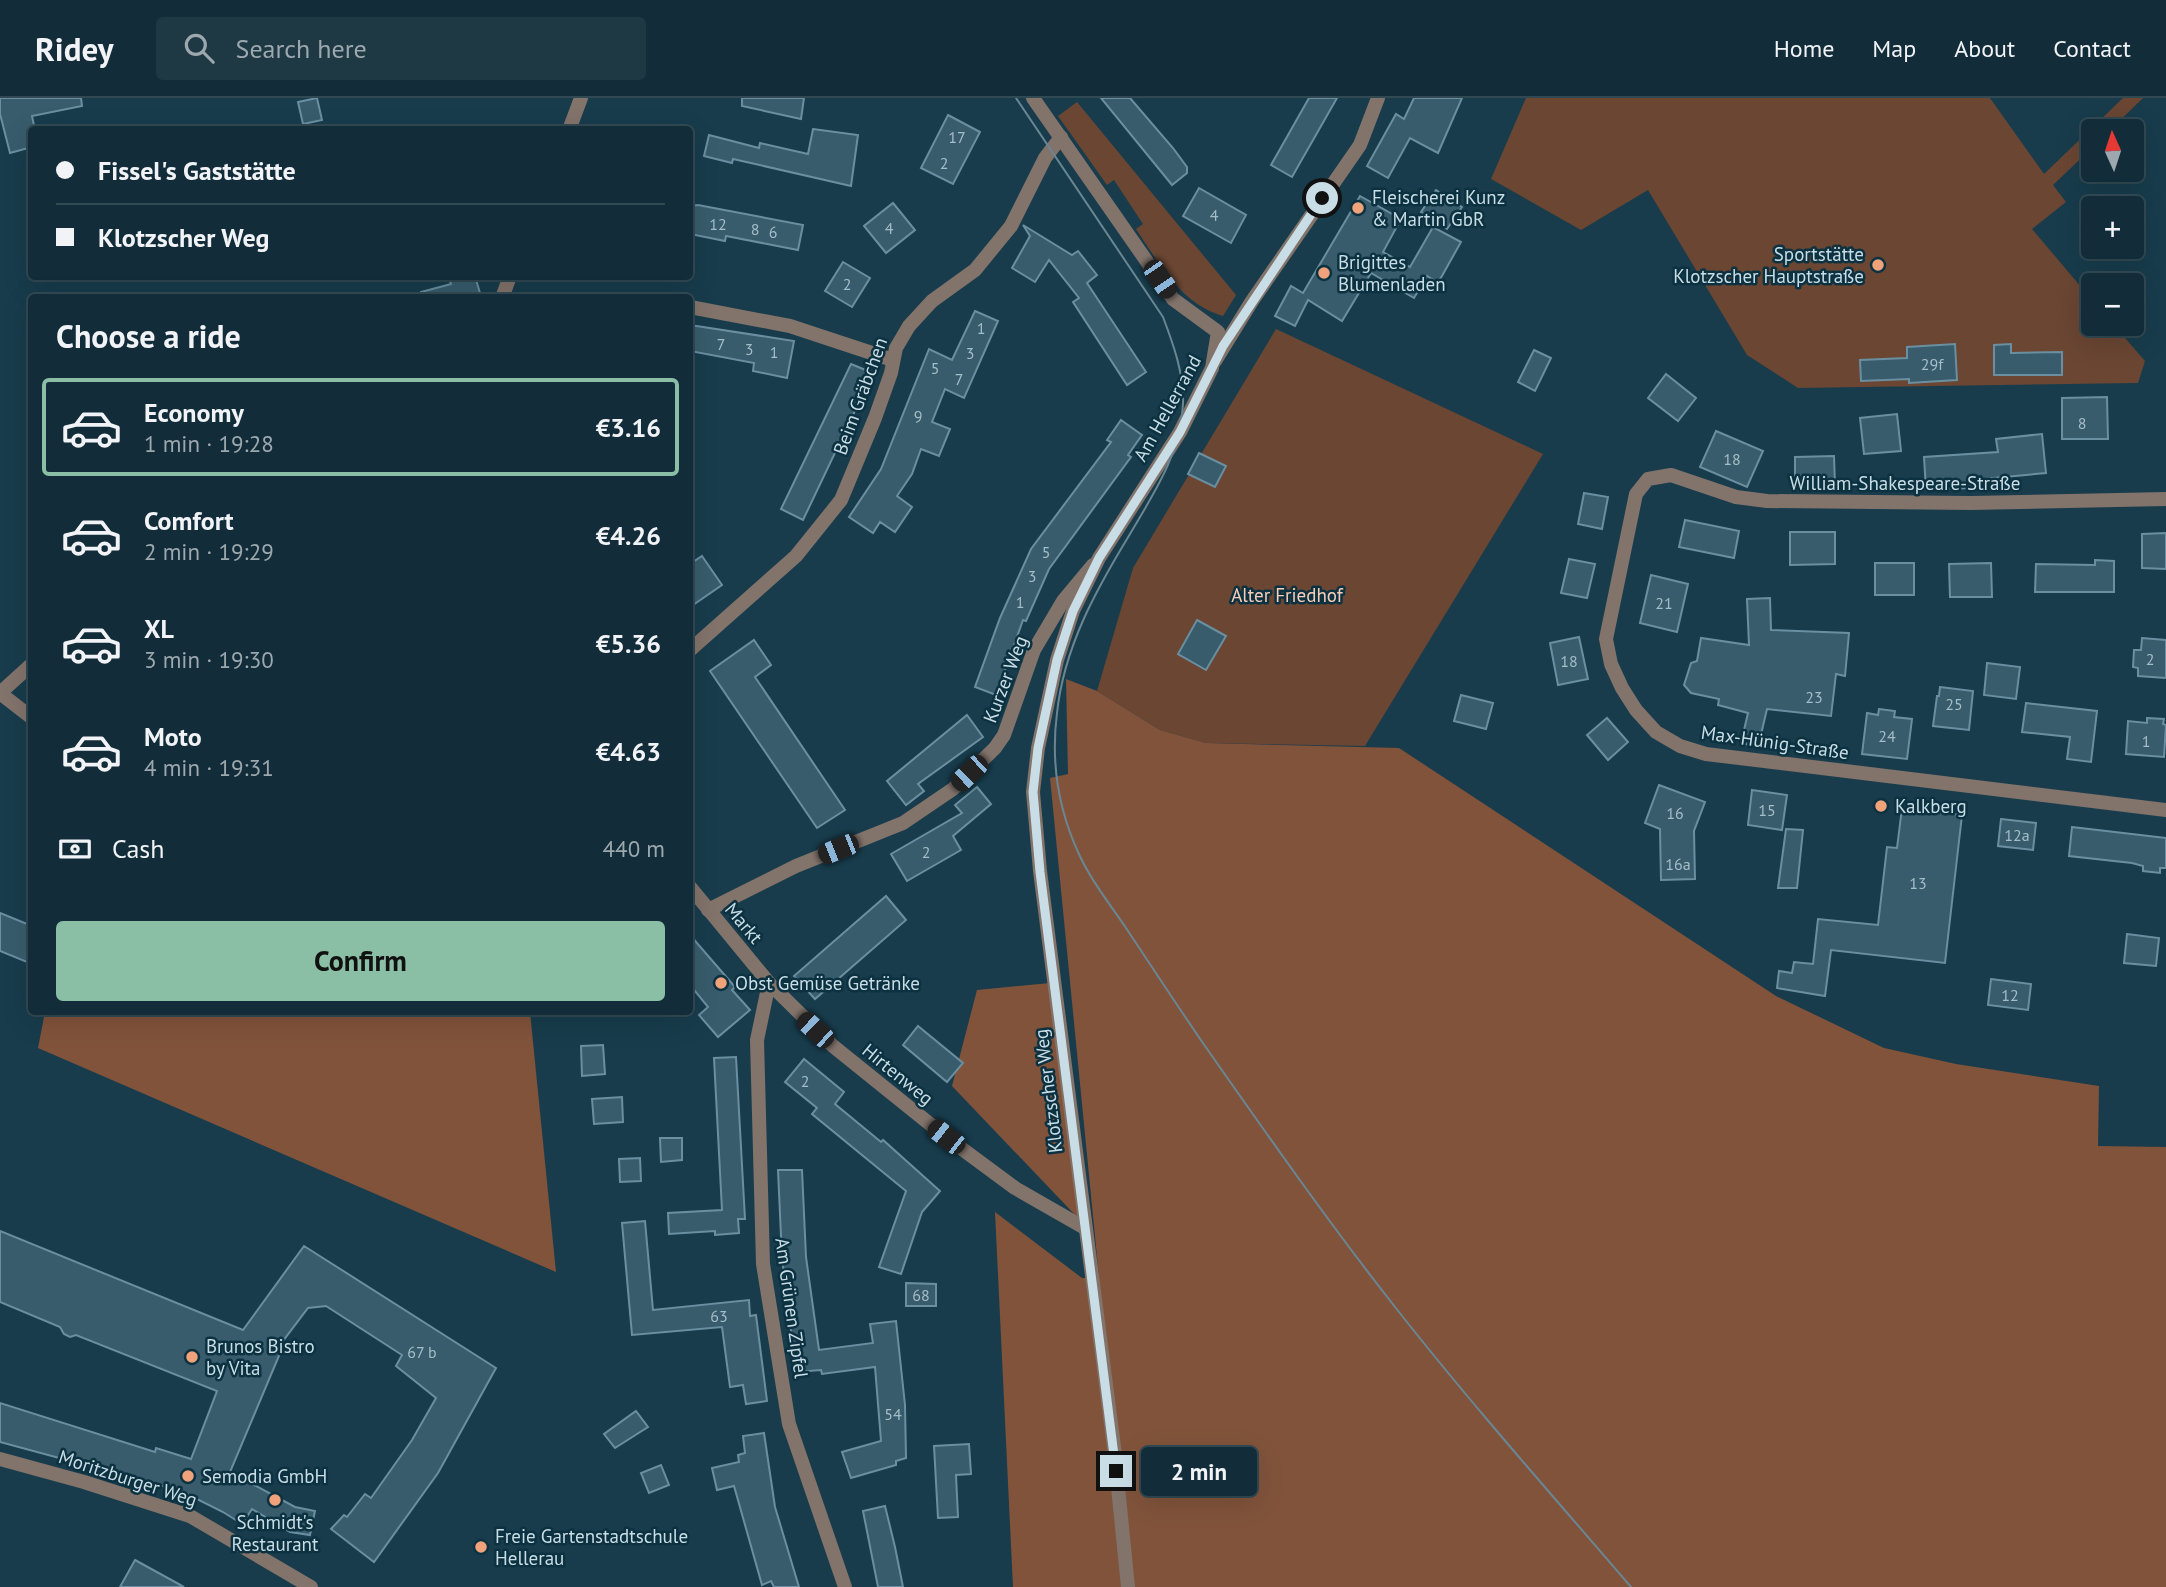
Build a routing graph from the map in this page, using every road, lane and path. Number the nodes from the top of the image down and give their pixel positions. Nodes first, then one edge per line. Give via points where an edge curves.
1 (581, 98) edge
2 (1033, 98) edge
3 (1378, 98) edge
4 (570, 126) edge
5 (1061, 136) junction
6 (693, 308) edge
7 (893, 360) junction
8 (1212, 368) junction
9 (1648, 480) joint
10 (2166, 499) edge
11 (1099, 558) junction
12 (693, 647) edge
13 (28, 668) edge
14 (0, 693) edge
15 (28, 715) edge
16 (2166, 810) edge
17 (693, 891) edge
18 (708, 910) junction
19 (769, 984) junction
20 (1083, 1227) junction
21 (0, 1459) edge
22 (311, 1587) edge
23 (845, 1587) edge
24 (1128, 1587) edge

1 - 4 street
2 - 5 street
3 - 8 street, Am Hellerrand via 1360,145 1252,301
5 - 7 street, Beim Gräbchen via 1011,226 975,270 932,301 909,326
5 - 8 street via 1173,299 1218,332
6 - 7 street via 790,326
7 - 12 street, Beim Gräbchen via 841,500 796,556
8 - 11 street, Am Hellerrand via 1176,439
9 - 10 street, William-Shakespeare-Straße via 1671,475 1736,497 1767,501
9 - 16 street, Max-Hünig-Straße via 1636,494 1606,639 1622,688 1656,732 1706,754
11 - 18 street, Kurzer Weg via 1063,601 1034,650 1004,735 953,789 903,823 796,866
11 - 20 street, Klotzscher Weg via 1073,611 1057,660 1033,792
13 - 14 street
14 - 15 street
17 - 18 street, Markt
18 - 19 street, Markt
19 - 20 street, Hirtenweg via 833,1046 946,1137 1015,1188
19 - 23 street, Am Grünen Zipfel via 757,1040 763,1265 789,1424
20 - 24 street, Klotzscher Weg
21 - 22 street, Moritzburger Weg via 190,1516

